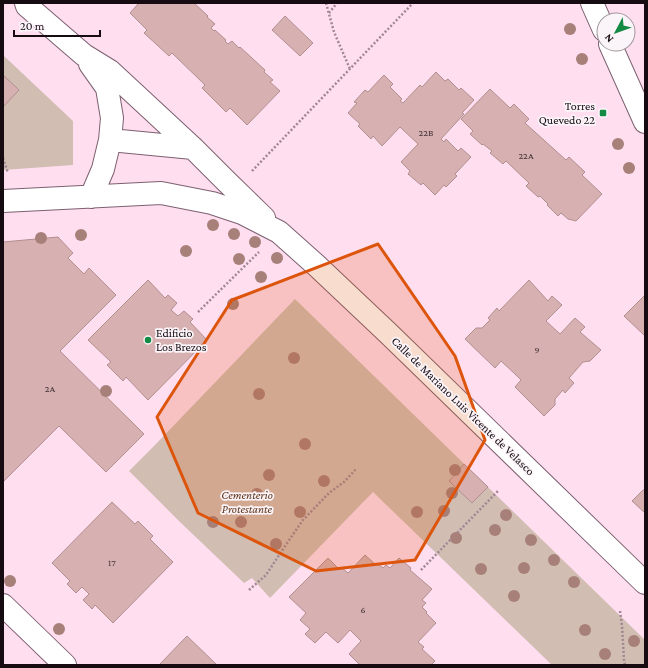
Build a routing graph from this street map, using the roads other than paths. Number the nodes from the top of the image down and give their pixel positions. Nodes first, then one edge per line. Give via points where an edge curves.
1 (26, 3) edge
2 (614, 52) edge
3 (84, 55) junction
4 (645, 122) edge
5 (110, 140) junction
6 (193, 148) junction
7 (92, 197) junction
8 (3, 202) edge
9 (279, 232) junction
10 (645, 583) edge
11 (3, 605) edge
12 (65, 665) edge

1 - 3 street, Calle de Mariano Luis Vicente de Velasco
2 - 4 street
3 - 5 street, Calle de Mariano Luis Vicente de Velasco via 107,88 112,118
3 - 6 street, Calle de Mariano Luis Vicente de Velasco via 110,71
5 - 6 street
5 - 7 street, Calle de Mariano Luis Vicente de Velasco via 103,169
6 - 9 street, Calle de Mariano Luis Vicente de Velasco
7 - 8 street, Calle de Mariano Luis Vicente de Velasco
7 - 9 street, Calle de Mariano Luis Vicente de Velasco via 161,193 212,203 242,213
9 - 10 street, Calle de Mariano Luis Vicente de Velasco via 378,324
11 - 12 street

